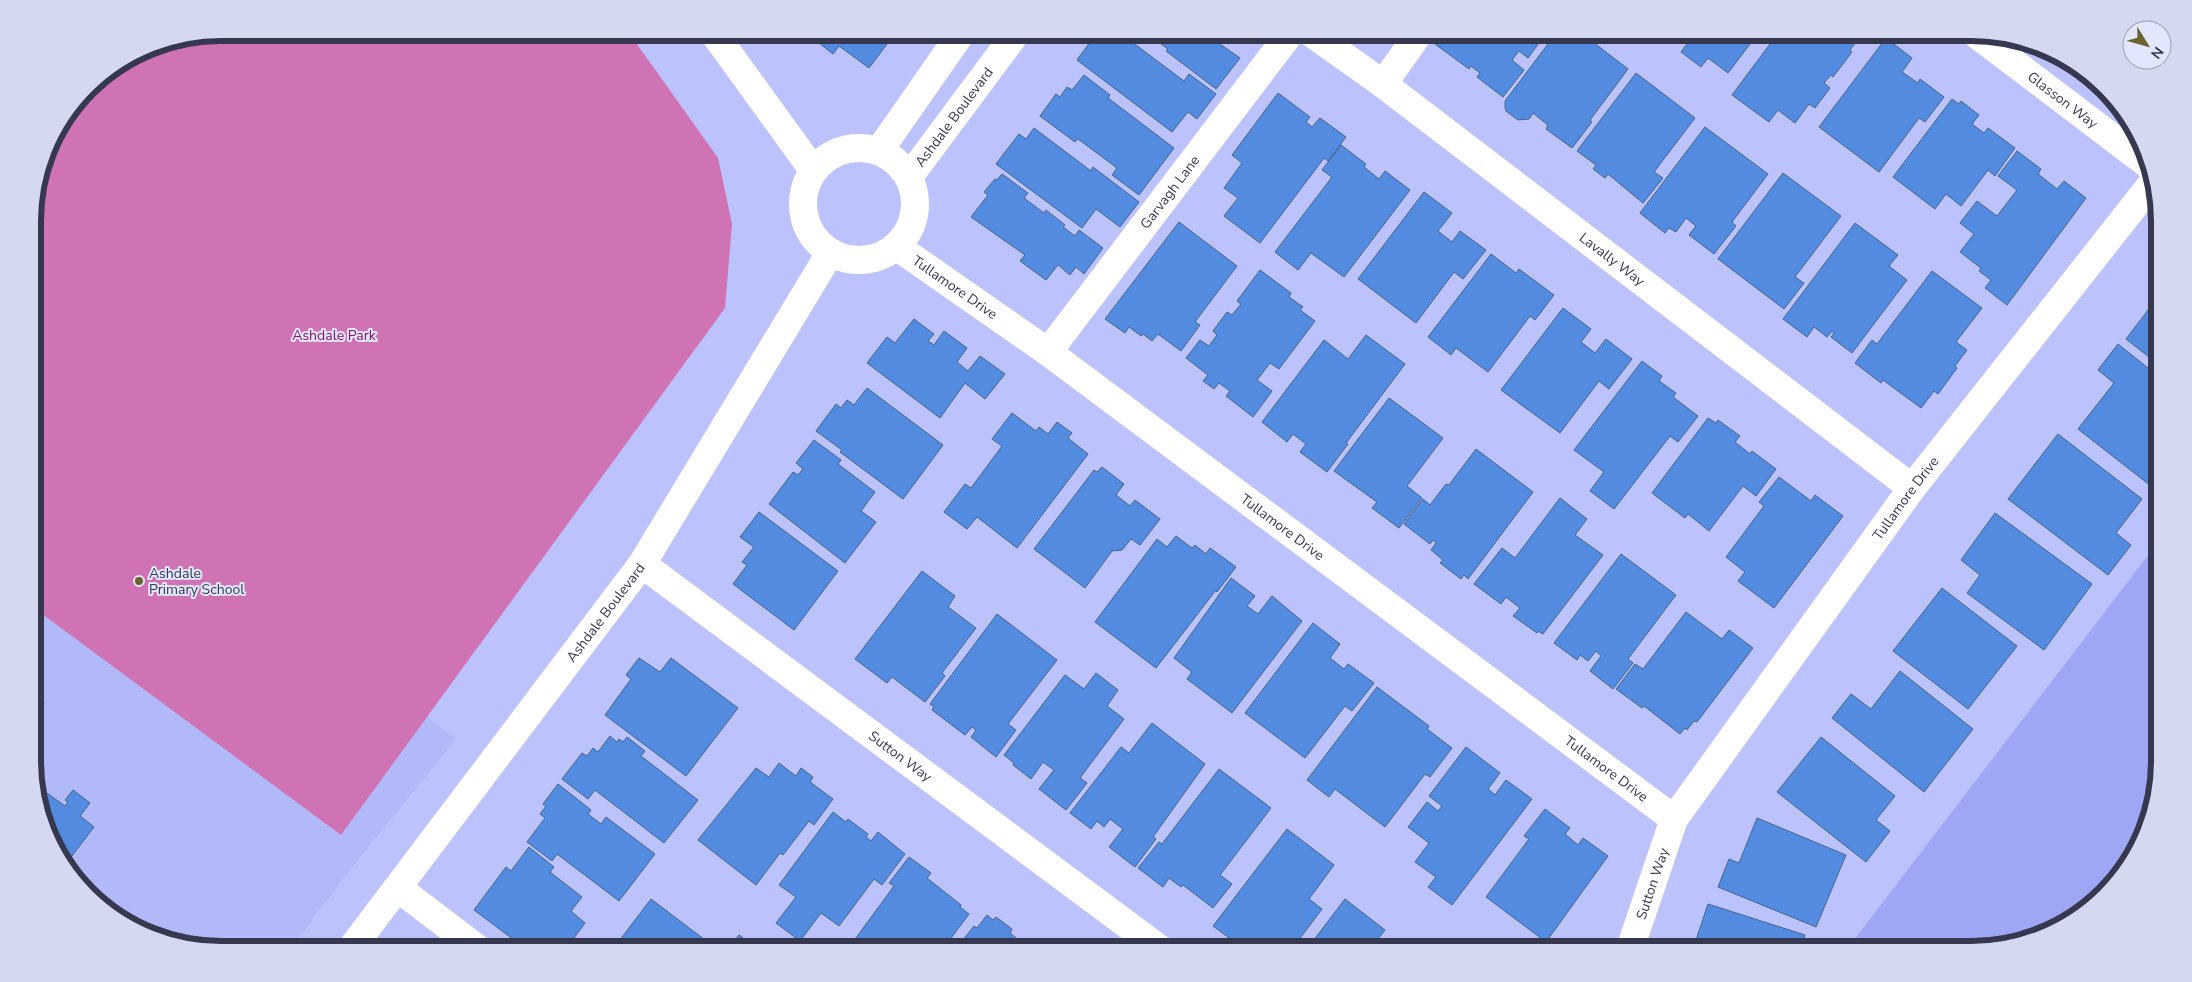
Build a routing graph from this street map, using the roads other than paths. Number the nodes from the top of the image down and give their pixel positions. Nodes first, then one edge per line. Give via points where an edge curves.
1 (720, 41) edge
2 (956, 41) edge
3 (1010, 41) edge
4 (1284, 41) edge
5 (1323, 41) edge
6 (1414, 41) edge
7 (1987, 42) edge
8 (1383, 84) junction
9 (879, 151) junction
10 (2139, 158) edge
11 (813, 170) junction
12 (909, 178) junction
13 (2148, 190) edge
14 (896, 246) junction
15 (830, 253) junction
16 (1048, 352) junction
17 (1912, 488) junction
18 (642, 564) junction
19 (1674, 819) junction
20 (398, 888) junction
21 (358, 941) edge
22 (466, 941) edge
23 (1149, 941) edge
24 (1633, 941) edge

1 - 11 street
2 - 9 street
3 - 12 street, Ashdale Boulevard
4 - 16 street, Garvagh Lane
5 - 8 street, Lavally Way
6 - 8 street
7 - 10 street, Glasson Way
8 - 17 street, Lavally Way
9 - 11 street via 846,149 828,157
9 - 12 street via 896,160
11 - 15 street via 802,204 805,224 815,241
12 - 14 street via 915,196 914,216 907,235
13 - 17 street, Tullamore Drive
14 - 15 street via 880,257 860,261
14 - 16 street, Tullamore Drive
15 - 18 street, Ashdale Boulevard
16 - 19 street, Tullamore Drive
17 - 19 street, Tullamore Drive
18 - 20 street, Ashdale Boulevard
18 - 23 street, Sutton Way
19 - 24 street, Sutton Way
20 - 21 street, Ashdale Boulevard
20 - 22 street

